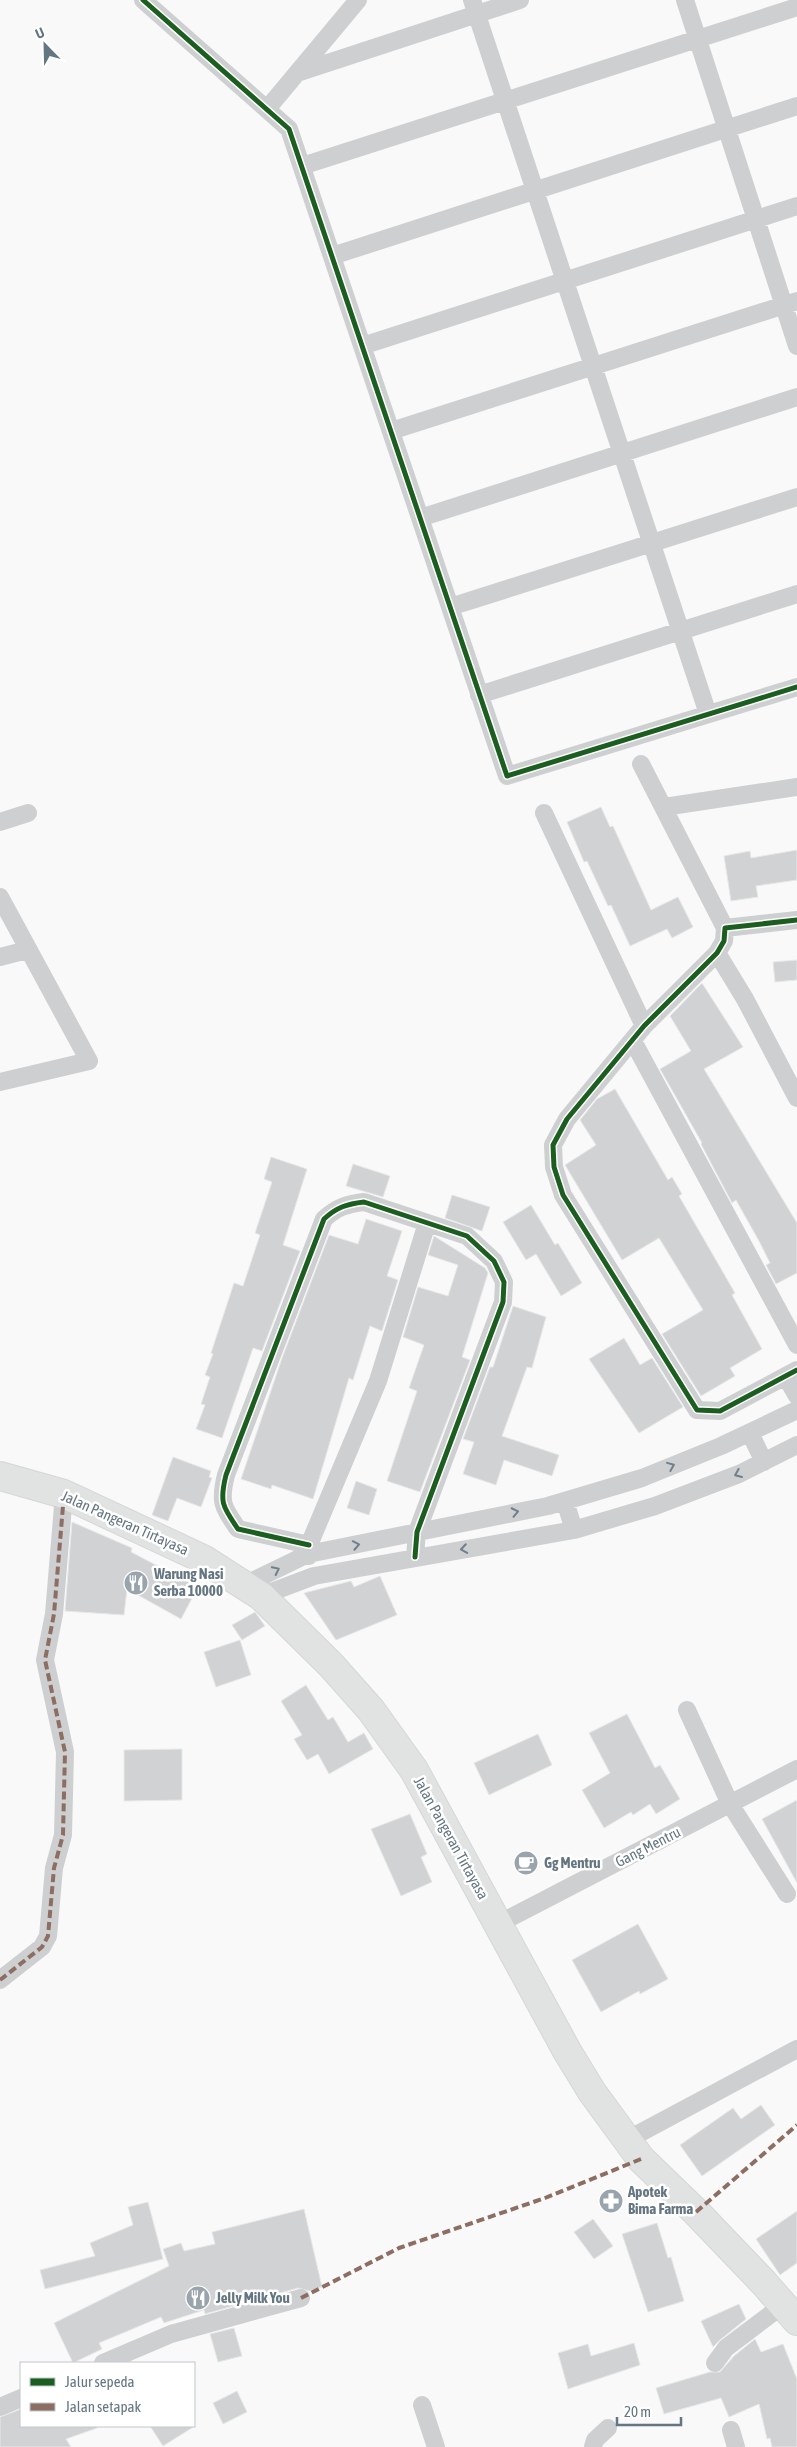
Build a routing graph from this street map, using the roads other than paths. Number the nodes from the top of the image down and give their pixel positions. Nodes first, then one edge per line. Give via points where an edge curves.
1 (143, 0) edge
2 (358, 0) edge
3 (520, 0) edge
4 (685, 0) edge
5 (474, 7) edge
6 (797, 7) edge
7 (698, 39) junction
8 (297, 73) junction
9 (505, 100) junction
10 (797, 106) edge
11 (267, 109) junction
12 (727, 129) junction
13 (302, 166) junction
14 (535, 190) junction
15 (797, 206) edge
16 (756, 219) junction
17 (332, 256) junction
18 (565, 281) junction
19 (790, 303) edge
20 (362, 346) junction
21 (797, 346) edge
22 (593, 366) junction
23 (797, 397) edge
24 (391, 431) junction
25 (622, 453) junction
26 (797, 497) edge
27 (420, 518) junction
28 (652, 543) junction
29 (797, 594) edge
30 (450, 607) junction
31 (681, 631) junction
32 (797, 687) edge
33 (479, 696) junction
34 (708, 714) junction
35 (641, 764) dead end
36 (797, 787) edge
37 (664, 807) junction
38 (544, 813) dead end
39 (28, 814) dead end
40 (0, 822) edge
41 (0, 897) edge
42 (797, 920) edge
43 (725, 928) junction
44 (27, 950) junction
45 (717, 953) junction
46 (0, 957) edge
47 (644, 1026) junction
48 (633, 1041) junction
49 (0, 1082) edge
50 (797, 1098) edge
51 (427, 1223) junction
52 (797, 1346) edge
53 (792, 1374) edge
54 (797, 1396) edge
55 (797, 1410) edge
56 (750, 1433) junction
57 (797, 1445) edge
58 (764, 1462) junction
59 (0, 1476) edge
60 (64, 1494) junction
61 (565, 1501) junction
62 (574, 1530) junction
63 (417, 1532) junction
64 (309, 1550) junction
65 (415, 1557) junction
66 (314, 1576) junction
67 (253, 1590) junction
68 (687, 1710) dead end
69 (797, 1768) edge
70 (730, 1804) junction
71 (787, 1894) dead end
72 (498, 1924) junction
73 (0, 1980) edge
74 (797, 2049) edge
75 (625, 2141) junction
76 (301, 2298) dead end
77 (791, 2313) edge
78 (104, 2362) edge
79 (715, 2363) dead end
80 (20, 2398) edge
81 (422, 2405) dead end
82 (0, 2407) edge
83 (608, 2428) dead end
84 (436, 2447) edge
85 (593, 2447) edge

1 - 11 street
2 - 8 street
3 - 5 street
4 - 7 street
5 - 8 street
5 - 9 street
6 - 7 street
7 - 9 street
7 - 12 street
8 - 11 street
9 - 13 street
9 - 14 street
10 - 12 street
11 - 13 street via 289,129
12 - 14 street
12 - 16 street
13 - 17 street
14 - 17 street
14 - 18 street
15 - 16 street
16 - 18 street
16 - 19 street
17 - 20 street
18 - 20 street
18 - 22 street
19 - 21 street
19 - 22 street
20 - 24 street
22 - 24 street
22 - 25 street
23 - 25 street
24 - 27 street
25 - 27 street
25 - 28 street
26 - 28 street
27 - 30 street
28 - 30 street
28 - 31 street
29 - 31 street
30 - 33 street
31 - 33 street
31 - 34 street
32 - 34 street
33 - 34 street via 507,776
35 - 37 street
36 - 37 street
37 - 43 street
38 - 47 street
39 - 40 street
41 - 44 street
42 - 43 street
43 - 45 street via 724,941
44 - 46 street
44 - 49 street via 89,1061
45 - 47 street
45 - 50 street
47 - 48 street
48 - 52 street
48 - 53 street via 567,1120 553,1145 554,1167 563,1195 697,1410 720,1410
51 - 63 street via 466,1236 494,1261 504,1282 503,1302
51 - 64 street via 378,1381
51 - 64 street via 364,1202 335,1209 324,1219 226,1475 221,1496 226,1512 238,1530
53 - 54 street
55 - 56 street
56 - 58 street
61 -> 56 street via 642,1478
57 - 58 street
58 -> 62 street via 655,1506
59 - 60 main road, Jalan Pangeran Tirtayasa
60 - 67 main road, Jalan Pangeran Tirtayasa via 196,1556
60 - 73 street via 54,1614 45,1660 64,1752 63,1835 54,1868 48,1936 42,1947
61 - 62 street
63 -> 61 street
62 -> 65 street
64 -> 63 street
63 - 65 street
64 - 66 street
67 -> 64 street
65 - 66 street
66 - 67 street
67 - 72 main road, Jalan Pangeran Tirtayasa via 304,1637 371,1710 414,1770
68 - 70 street
69 - 70 street, Gang Mentru
70 - 71 street
70 - 72 street, Gang Mentru
72 - 75 main road, Jalan Pangeran Tirtayasa via 567,2051
74 - 75 street
75 - 77 main road, Jalan Pangeran Tirtayasa
76 - 78 street via 171,2334
77 - 79 street via 726,2348
80 - 82 street
81 - 84 street
83 - 85 street via 595,2440

